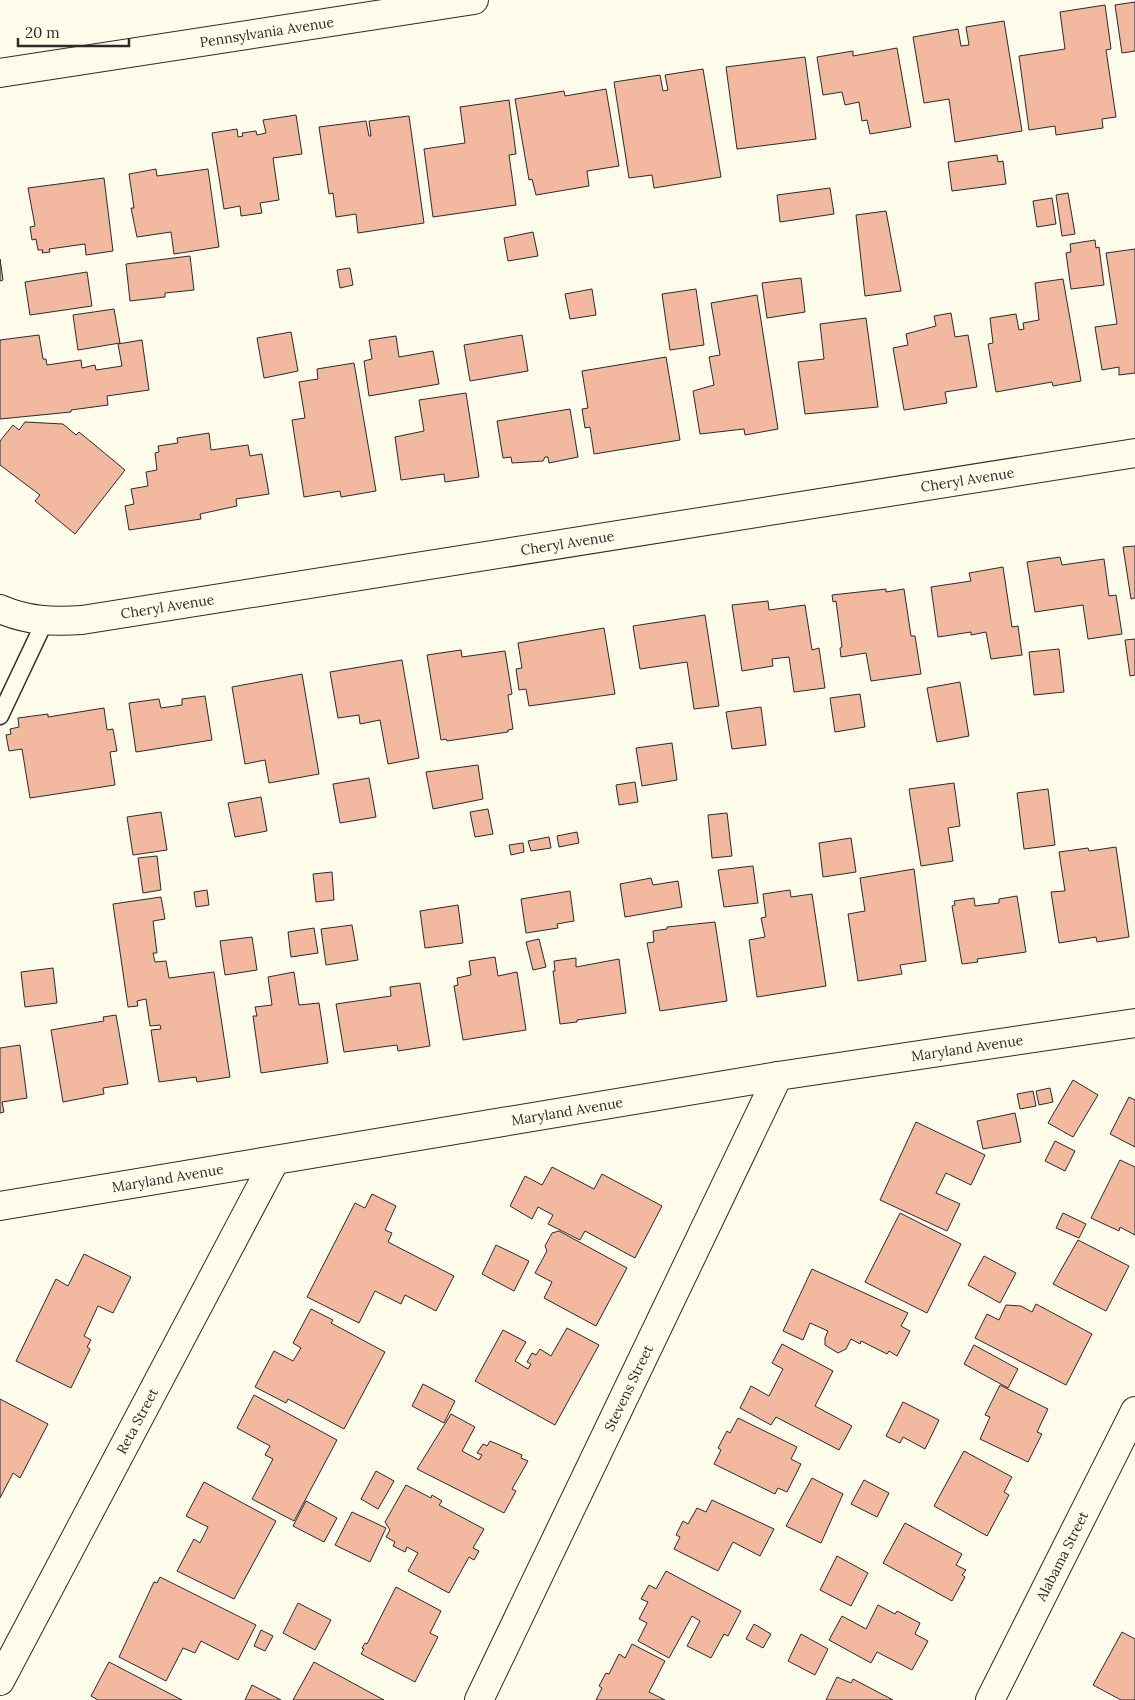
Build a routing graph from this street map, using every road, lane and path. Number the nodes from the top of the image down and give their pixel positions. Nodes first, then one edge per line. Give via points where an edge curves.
1 (474, 0) edge
2 (0, 73) edge
3 (1135, 453) edge
4 (0, 609) edge
5 (45, 621) junction
6 (0, 716) edge
7 (1135, 1023) edge
8 (778, 1076) junction
9 (274, 1162) junction
10 (0, 1206) edge
11 (1135, 1411) edge
12 (0, 1681) edge
13 (479, 1700) edge
14 (990, 1700) edge

1 - 2 street, Pennsylvania Avenue
3 - 5 street, Cheryl Avenue via 82,620
4 - 5 street, Cheryl Avenue
5 - 6 lane
7 - 8 street, Maryland Avenue
8 - 9 street, Maryland Avenue
8 - 13 street, Stevens Street
9 - 10 street, Maryland Avenue
9 - 12 street, Reta Street
11 - 14 street, Alabama Street

